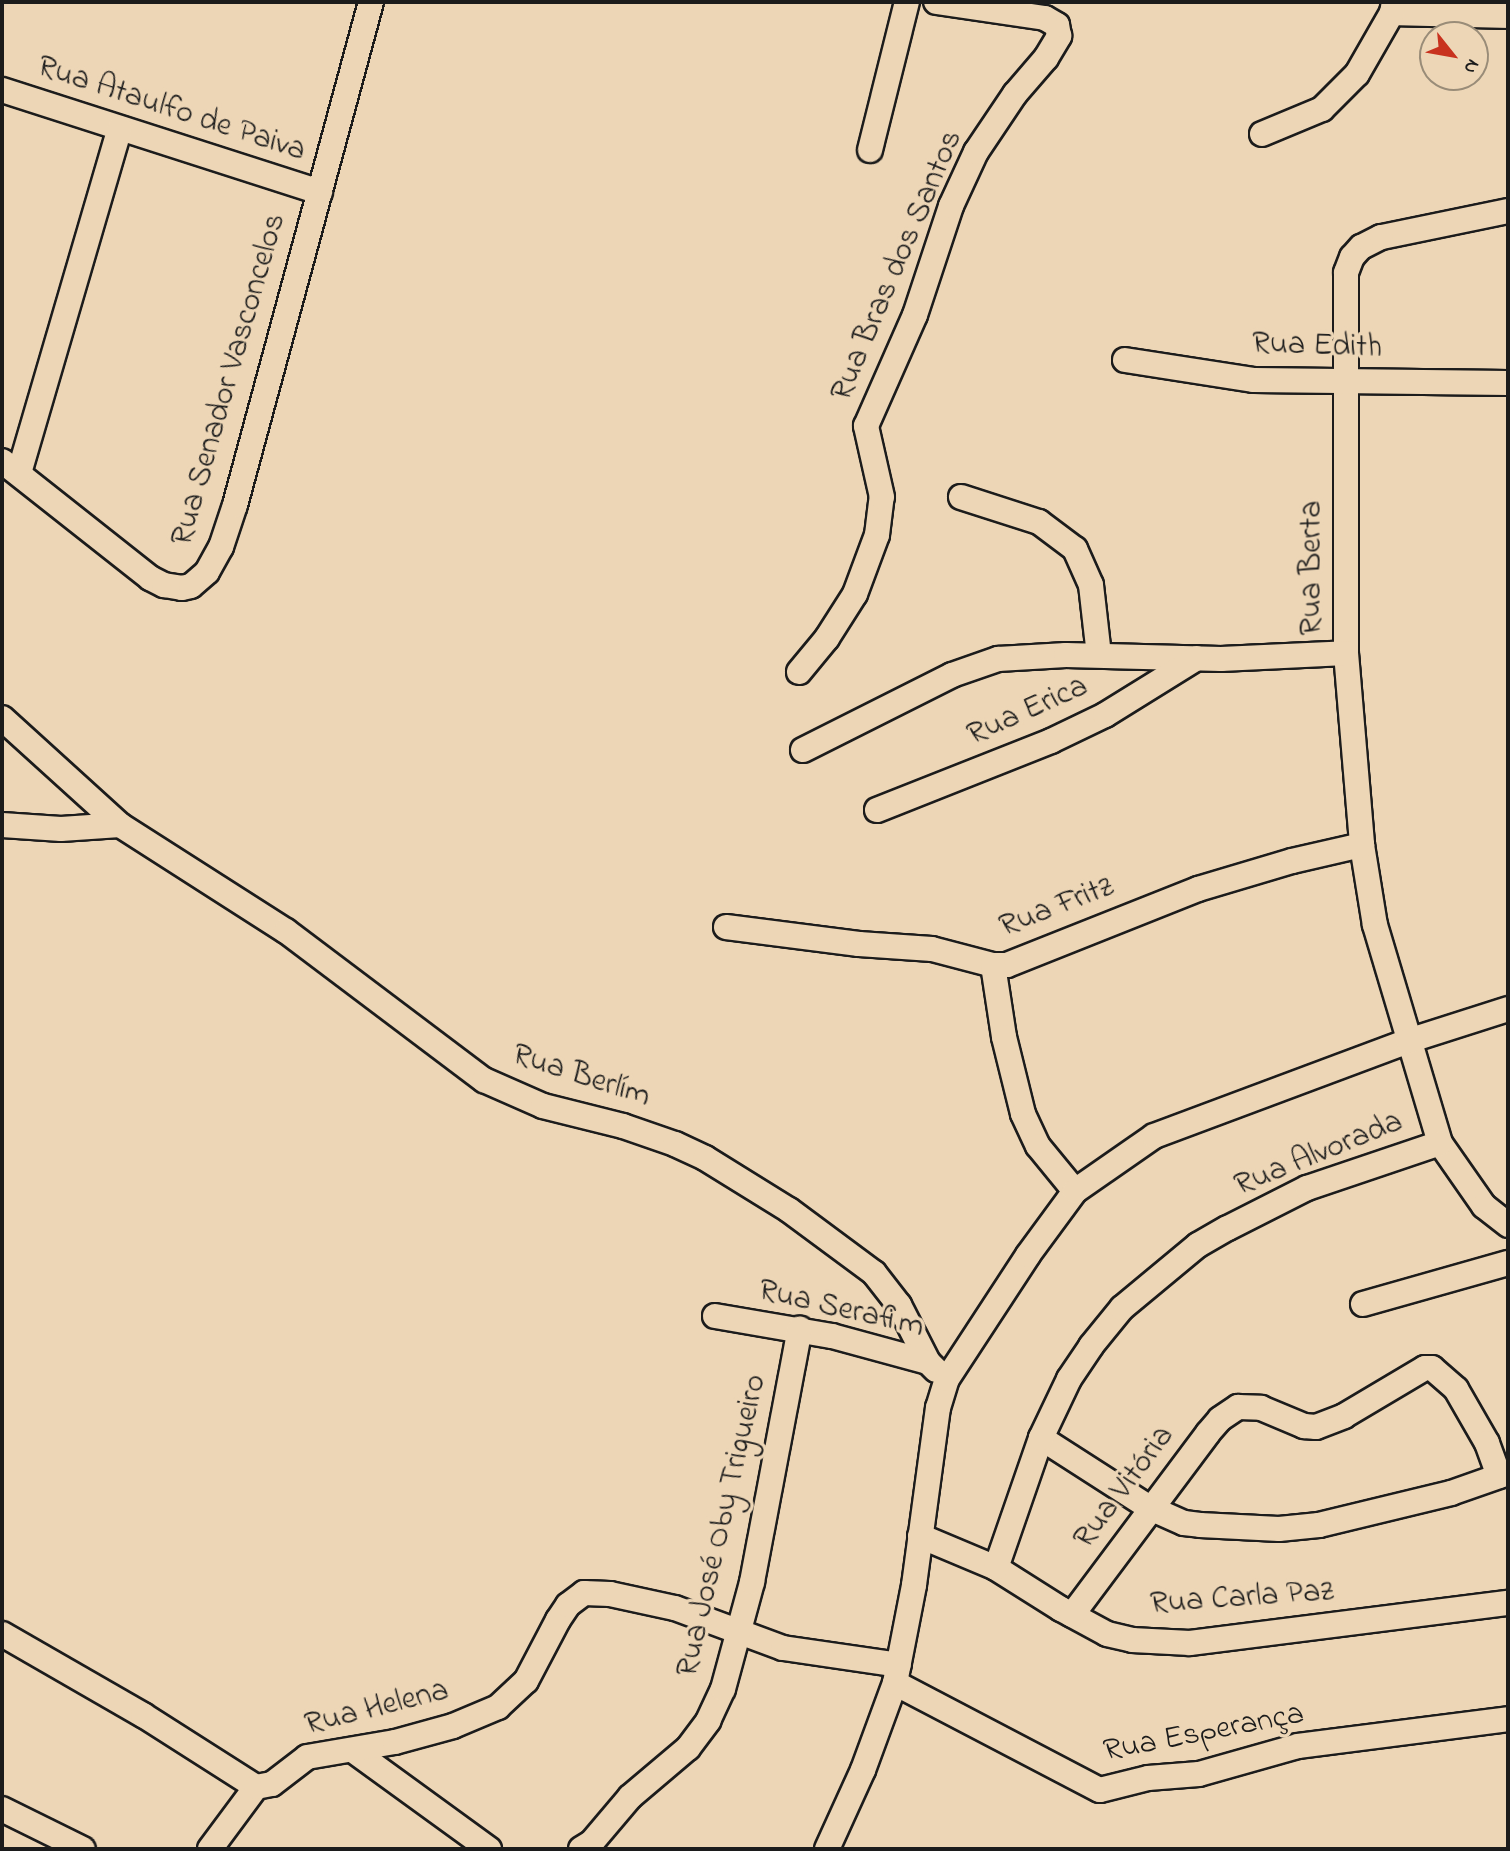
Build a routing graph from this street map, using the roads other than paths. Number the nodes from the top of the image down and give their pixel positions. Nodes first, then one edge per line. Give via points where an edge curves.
1 (371, 2) edge
2 (907, 2) edge
3 (936, 2) edge
4 (1393, 7) edge
5 (1508, 16) edge
6 (2, 90) edge
7 (120, 128) junction
8 (1262, 134) dead end
9 (870, 150) dead end
10 (320, 192) junction
11 (1508, 211) edge
12 (1125, 360) dead end
13 (1347, 382) junction
14 (1508, 383) edge
15 (10, 467) edge
16 (961, 497) dead end
17 (1346, 653) junction
18 (1099, 655) junction
19 (1198, 658) junction
20 (799, 672) dead end
21 (2, 718) edge
22 (803, 750) dead end
23 (877, 810) dead end
24 (2, 825) edge
25 (120, 825) junction
26 (1362, 845) junction
27 (726, 927) dead end
28 (993, 965) junction
29 (1508, 1009) edge
30 (1408, 1041) junction
31 (1440, 1143) junction
32 (1075, 1191) junction
33 (1508, 1225) edge
34 (1508, 1263) edge
35 (1363, 1304) dead end
36 (715, 1316) dead end
37 (800, 1329) junction
38 (928, 1362) junction
39 (947, 1379) junction
40 (1041, 1438) junction
41 (1504, 1474) edge
42 (1150, 1508) junction
43 (920, 1536) junction
44 (996, 1568) junction
45 (579, 1595) joint
46 (1508, 1603) edge
47 (1072, 1615) junction
48 (739, 1631) junction
49 (2, 1634) edge
50 (897, 1674) junction
51 (1508, 1719) edge
52 (354, 1751) junction
53 (256, 1787) junction
54 (2, 1809) edge
55 (83, 1849) edge
56 (210, 1849) edge
57 (489, 1849) edge
58 (581, 1849) edge
59 (827, 1849) edge

1 - 10 street, Rua Senador Vasconcelos
2 - 9 street
3 - 20 street, Rua Bras dos Santos via 1045,18 1057,25 1059,36 976,152 951,206 915,315 866,426 882,497 877,535 855,594
4 - 5 street
4 - 8 street via 1357,74 1322,109
6 - 7 street, Rua Ataulfo de Paiva
7 - 10 street, Rua Ataulfo de Paiva
7 - 15 street
10 - 15 street, Rua Senador Vasconcelos via 234,505 221,547 207,572 182,588 150,578
11 - 13 street, Rua Berta via 1405,229 1361,247 1346,274
12 - 13 street, Rua Edith via 1254,380
13 - 14 street, Rua Edith
13 - 17 street, Rua Berta
16 - 18 street via 1039,522 1075,548 1091,585
17 - 19 street
17 - 26 street, Rua Berta
18 - 19 street
18 - 22 street via 1037,655 985,662
19 - 23 street, Rua Erica via 1105,715 1051,741
21 - 25 street, Rua Berlím
24 - 25 street via 72,829
25 - 38 street, Rua Berlím via 286,931 484,1080 543,1106 675,1144 789,1210 874,1273 899,1305
26 - 28 street, Rua Fritz via 1198,889 1019,961
26 - 30 street, Rua Berta via 1375,925
27 - 28 street, Rua Fritz via 932,949
28 - 32 street via 1023,1114 1038,1146
29 - 30 street
30 - 31 street, Rua Berta
30 - 32 street via 1154,1136
31 - 33 street, Rua Berta via 1485,1206
31 - 40 street, Rua Alvorada via 1307,1188 1198,1245 1122,1308 1091,1346 1069,1379
32 - 39 street
34 - 35 street
36 - 37 street, Rua Serafim
37 - 38 street, Rua Serafim
37 - 48 street, Rua José Oby Trigueiro
38 - 39 street, Rua Serafim
39 - 43 street via 938,1408
40 - 42 street
40 - 44 street, Rua Alvorada
41 - 42 street via 1389,1510 1279,1529 1184,1523
41 - 42 street, Rua Vitória via 1456,1389 1432,1368 1425,1368 1344,1416 1316,1427 1261,1408 1238,1407 1220,1419
42 - 47 street, Rua Vitória
43 - 44 street, Rua Carla Paz
43 - 50 street
44 - 47 street, Rua Carla Paz
45 - 48 street, Rua Esperança via 590,1592 675,1608
45 - 52 street, Rua Helena via 558,1620 526,1681 498,1707 453,1726
46 - 47 street, Rua Carla Paz via 1180,1644 1107,1634
48 - 50 street, Rua Esperança via 783,1648
48 - 58 street, Rua José Oby Trigueiro via 723,1689 708,1721 688,1748 630,1797
49 - 53 street
50 - 51 street, Rua Esperança via 1100,1790 1148,1778 1199,1774 1298,1746
50 - 59 street via 863,1770
52 - 53 street, Rua Helena via 316,1753 272,1784
52 - 57 street
53 - 56 street, Rua Helena
54 - 55 street

